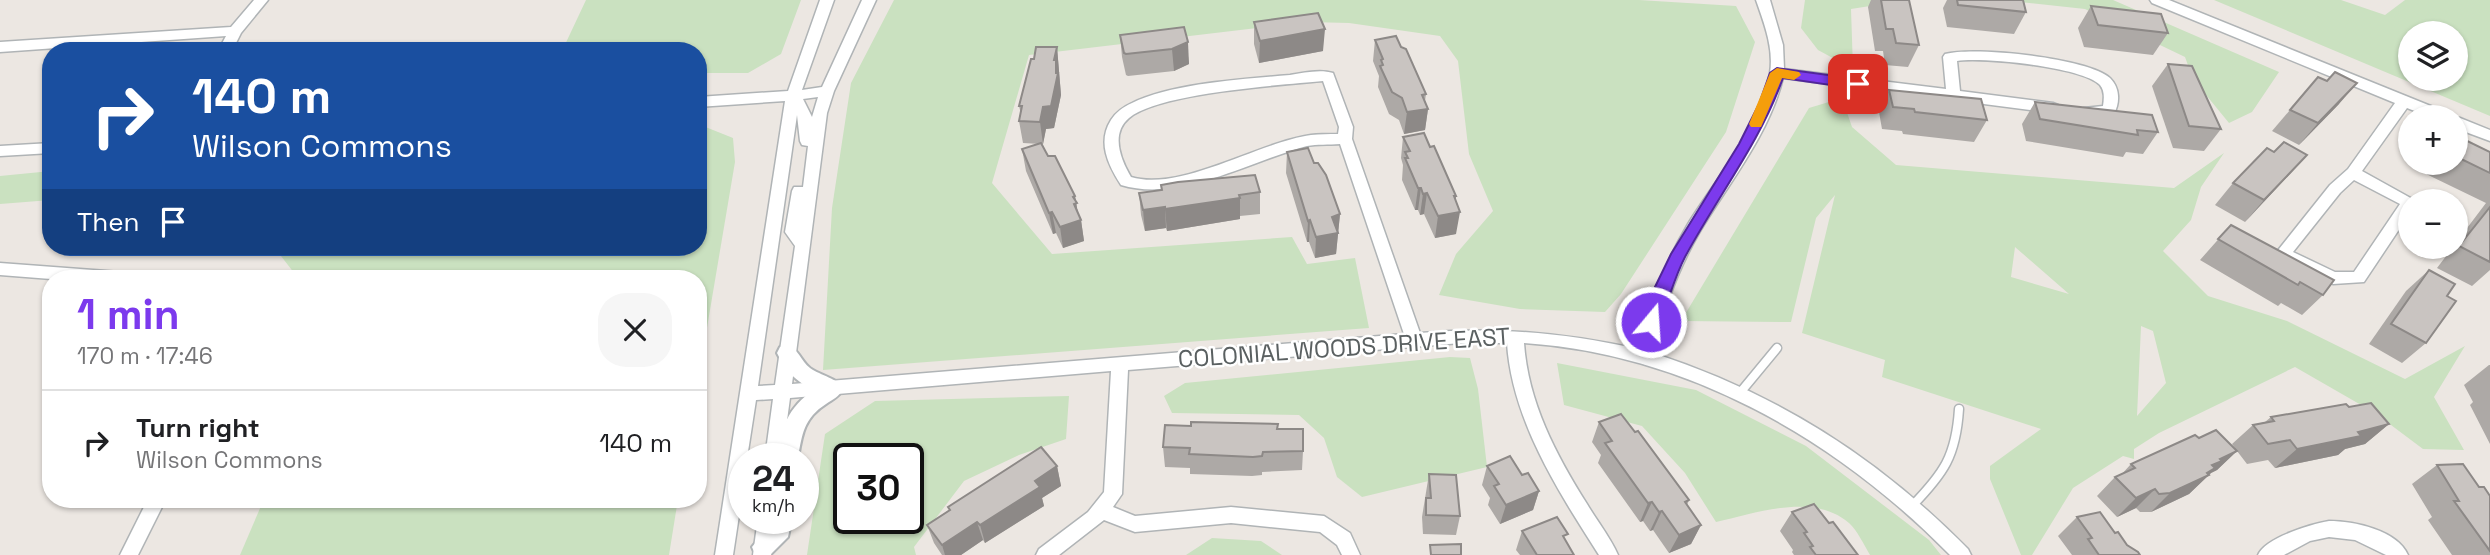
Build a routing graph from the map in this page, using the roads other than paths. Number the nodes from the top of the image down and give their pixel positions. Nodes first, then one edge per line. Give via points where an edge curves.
1 (261, 0) edge
2 (827, 0) edge
3 (869, 0) edge
4 (1763, 0) edge
5 (2157, 0) edge
6 (234, 31) junction
7 (73, 42) edge
8 (229, 42) edge
9 (42, 44) edge
10 (0, 47) edge
11 (1777, 73) junction
12 (827, 91) junction
13 (1952, 94) junction
14 (793, 96) junction
15 (707, 101) edge
16 (2404, 101) junction
17 (2414, 105) edge
18 (2468, 127) edge
19 (2490, 136) edge
20 (1345, 139) junction
21 (42, 149) edge
22 (0, 151) edge
23 (2353, 173) junction
24 (801, 243) junction
25 (1, 270) edge
26 (42, 273) edge
27 (1515, 335) junction
28 (1414, 340) junction
29 (1777, 348) dead end
30 (787, 353) junction
31 (1644, 356) junction
32 (1120, 364) junction
33 (832, 388) junction
34 (783, 392) junction
35 (749, 394) junction
36 (1739, 394) junction
37 (1959, 409) dead end
38 (776, 443) edge
39 (789, 443) edge
40 (1912, 506) junction
41 (152, 508) edge
42 (1100, 510) junction
43 (777, 534) edge
44 (762, 551) edge
45 (129, 555) edge
46 (723, 555) edge
47 (1045, 555) edge
48 (1351, 555) edge
49 (1609, 555) edge
50 (1962, 555) edge
51 (2267, 555) edge
52 (2399, 555) edge

1 - 6 street
2 - 14 street
3 - 12 street
4 - 11 street via 1776,42
5 - 16 street
6 - 7 street
6 - 8 street
9 - 10 street
11 - 13 street
11 - 31 street via 1745,145 1663,287
12 - 14 street
12 - 24 street
13 - 13 street via 2070,111 2109,110 2112,96 2106,82 2069,68 1960,54 1950,57
14 - 15 street
14 - 24 street via 804,108 808,122 793,232
14 - 35 street
16 - 17 street
16 - 23 street
18 - 19 street
20 - 20 street via 1346,127 1328,76 1216,89 1131,108 1114,125 1110,145 1126,181 1157,186 1310,140
20 - 28 street
21 - 22 street
23 - 23 street via 2335,189 2283,254 2333,278 2358,278 2409,202
24 - 30 street
25 - 26 street
27 - 28 street, COLONIAL WOODS DRIVE EAST
27 - 31 street, COLONIAL WOODS DRIVE EAST
27 - 49 street via 1514,359 1525,397 1548,450
28 - 32 street, COLONIAL WOODS DRIVE EAST
29 - 36 lane
30 - 33 street via 792,367
30 - 34 street
31 - 36 street, COLONIAL WOODS DRIVE EAST
32 - 33 street, COLONIAL WOODS DRIVE EAST
32 - 42 street via 1113,494
33 - 34 street, COLONIAL WOODS DRIVE EAST
33 - 39 street via 798,413
34 - 35 street, COLONIAL WOODS DRIVE EAST
34 - 38 street
35 - 46 street
36 - 40 street, COLONIAL WOODS DRIVE EAST via 1851,457
37 - 40 lane via 1954,457
40 - 50 street, COLONIAL WOODS DRIVE EAST
41 - 45 street
42 - 47 street
42 - 48 street via 1135,524 1231,515 1324,524 1344,539
43 - 44 street
51 - 52 street via 2308,533 2339,527 2393,547

